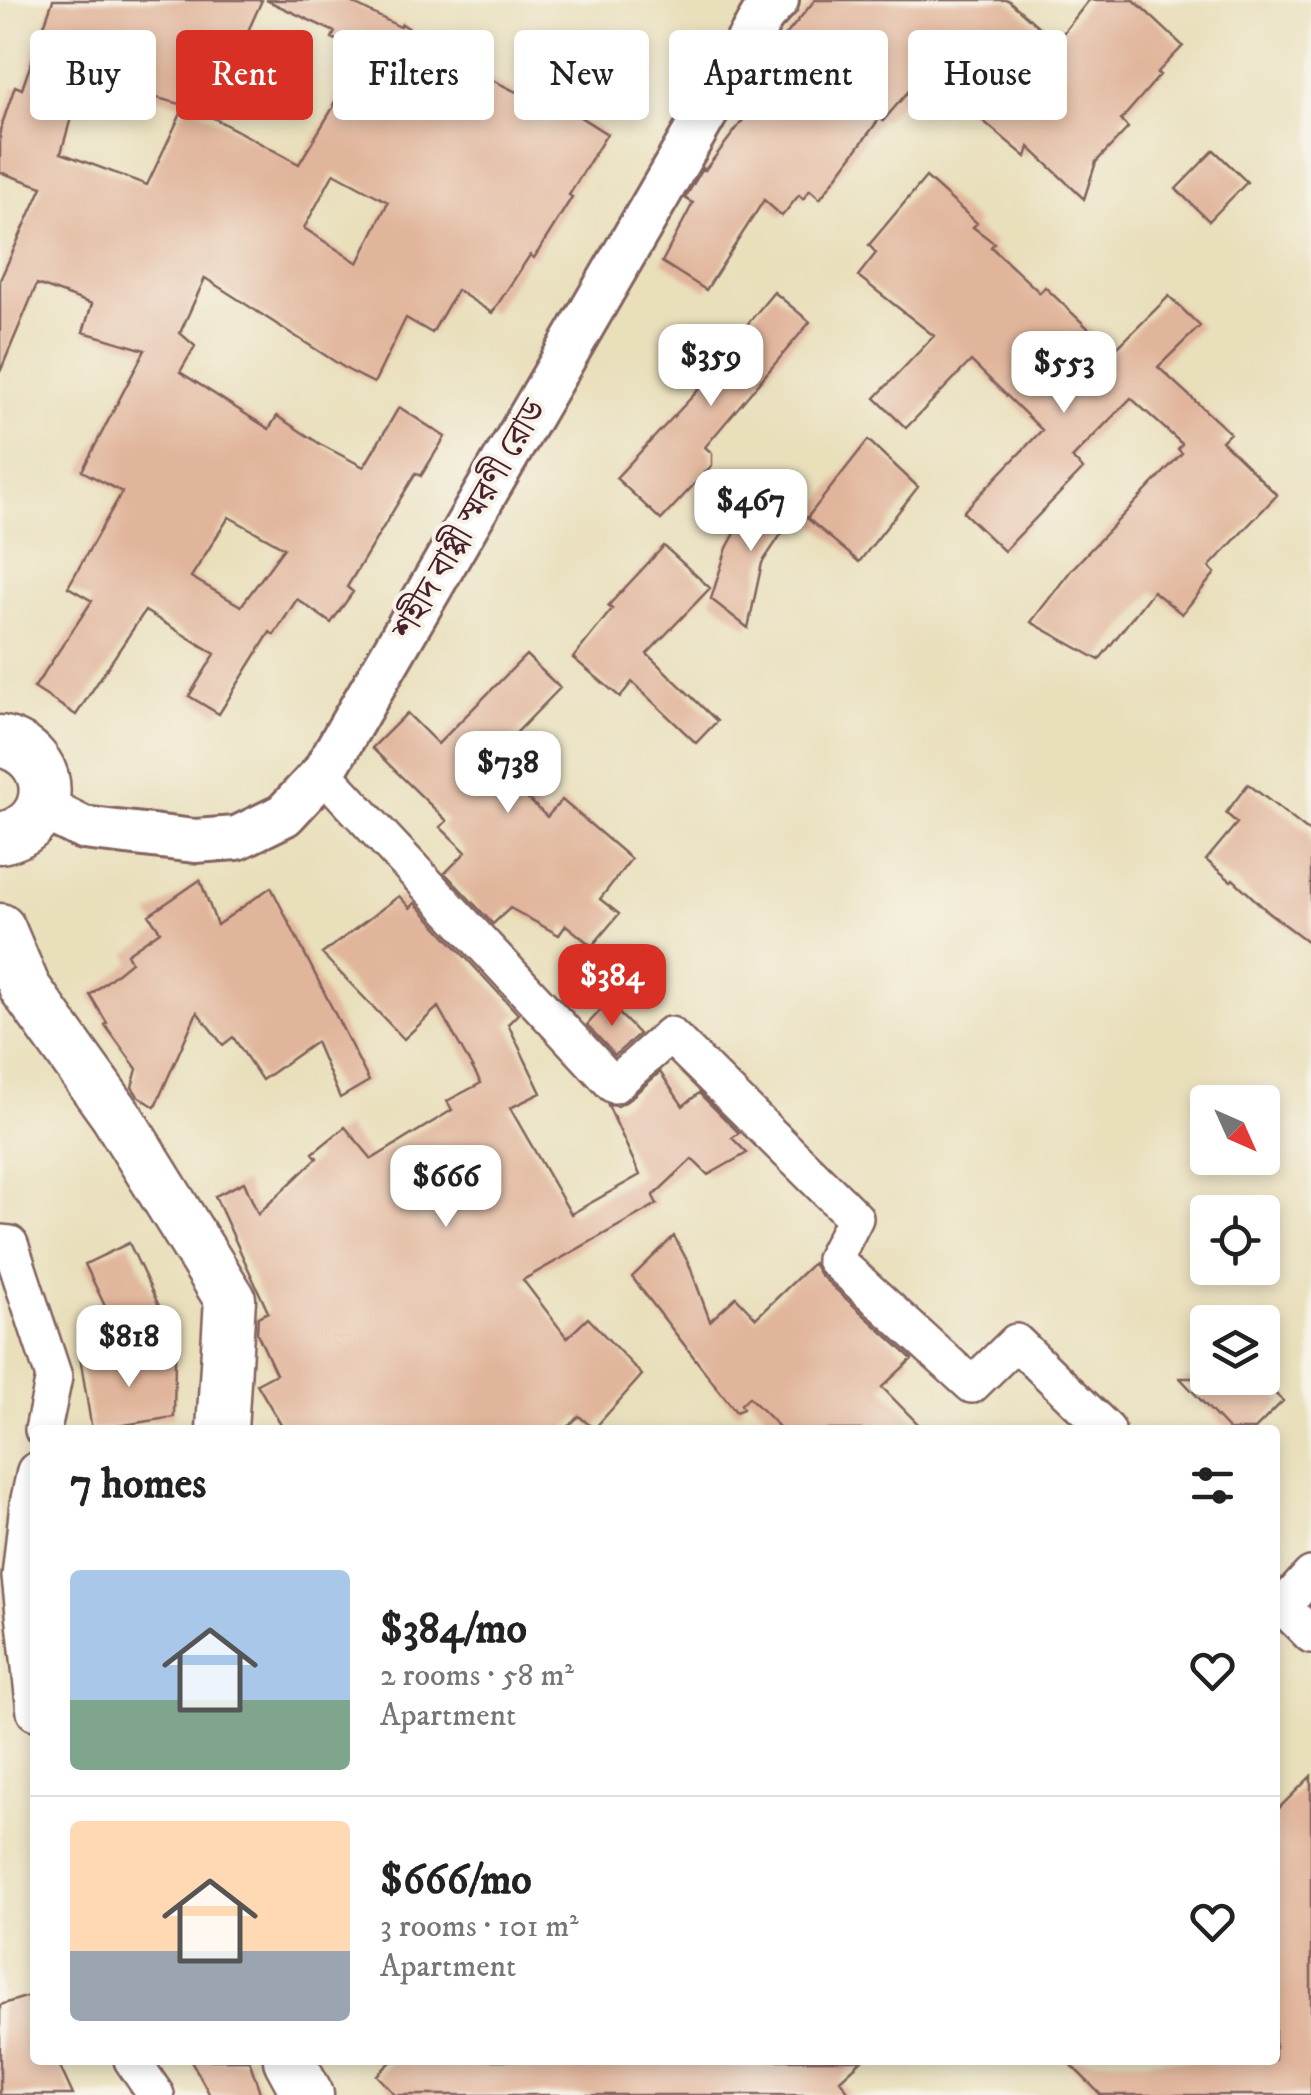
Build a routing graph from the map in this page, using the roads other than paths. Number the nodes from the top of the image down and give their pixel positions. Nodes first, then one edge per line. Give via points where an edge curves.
1 (777, 0) edge
2 (0, 741) edge
3 (323, 774) junction
4 (41, 807) junction
5 (0, 838) edge
6 (0, 928) edge
7 (0, 1244) edge
8 (44, 1425) edge
9 (222, 1425) edge
10 (1103, 1425) edge
11 (30, 1495) edge
12 (1311, 1575) edge
13 (1280, 1601) edge
14 (1280, 1603) edge
15 (1311, 1636) edge
16 (30, 1667) edge
17 (135, 2065) edge
18 (292, 2065) edge
19 (156, 2095) edge
20 (308, 2095) edge

1 - 3 street, শহীদ বাপ্পী স্মরণী রোড
2 - 4 main road via 15,744 38,764
3 - 4 street, শহীদ বাপ্পী স্মরণী রোড via 284,814 237,838 195,841 83,828
3 - 10 street via 614,1085 670,1035 855,1218 834,1259 972,1386 1016,1342
4 - 5 main road via 20,832
6 - 9 main road via 25,988 116,1115 230,1300
7 - 8 street via 10,1244 54,1377
11 - 16 street via 20,1577
12 - 13 street
14 - 15 street
17 - 19 street
18 - 20 main road

